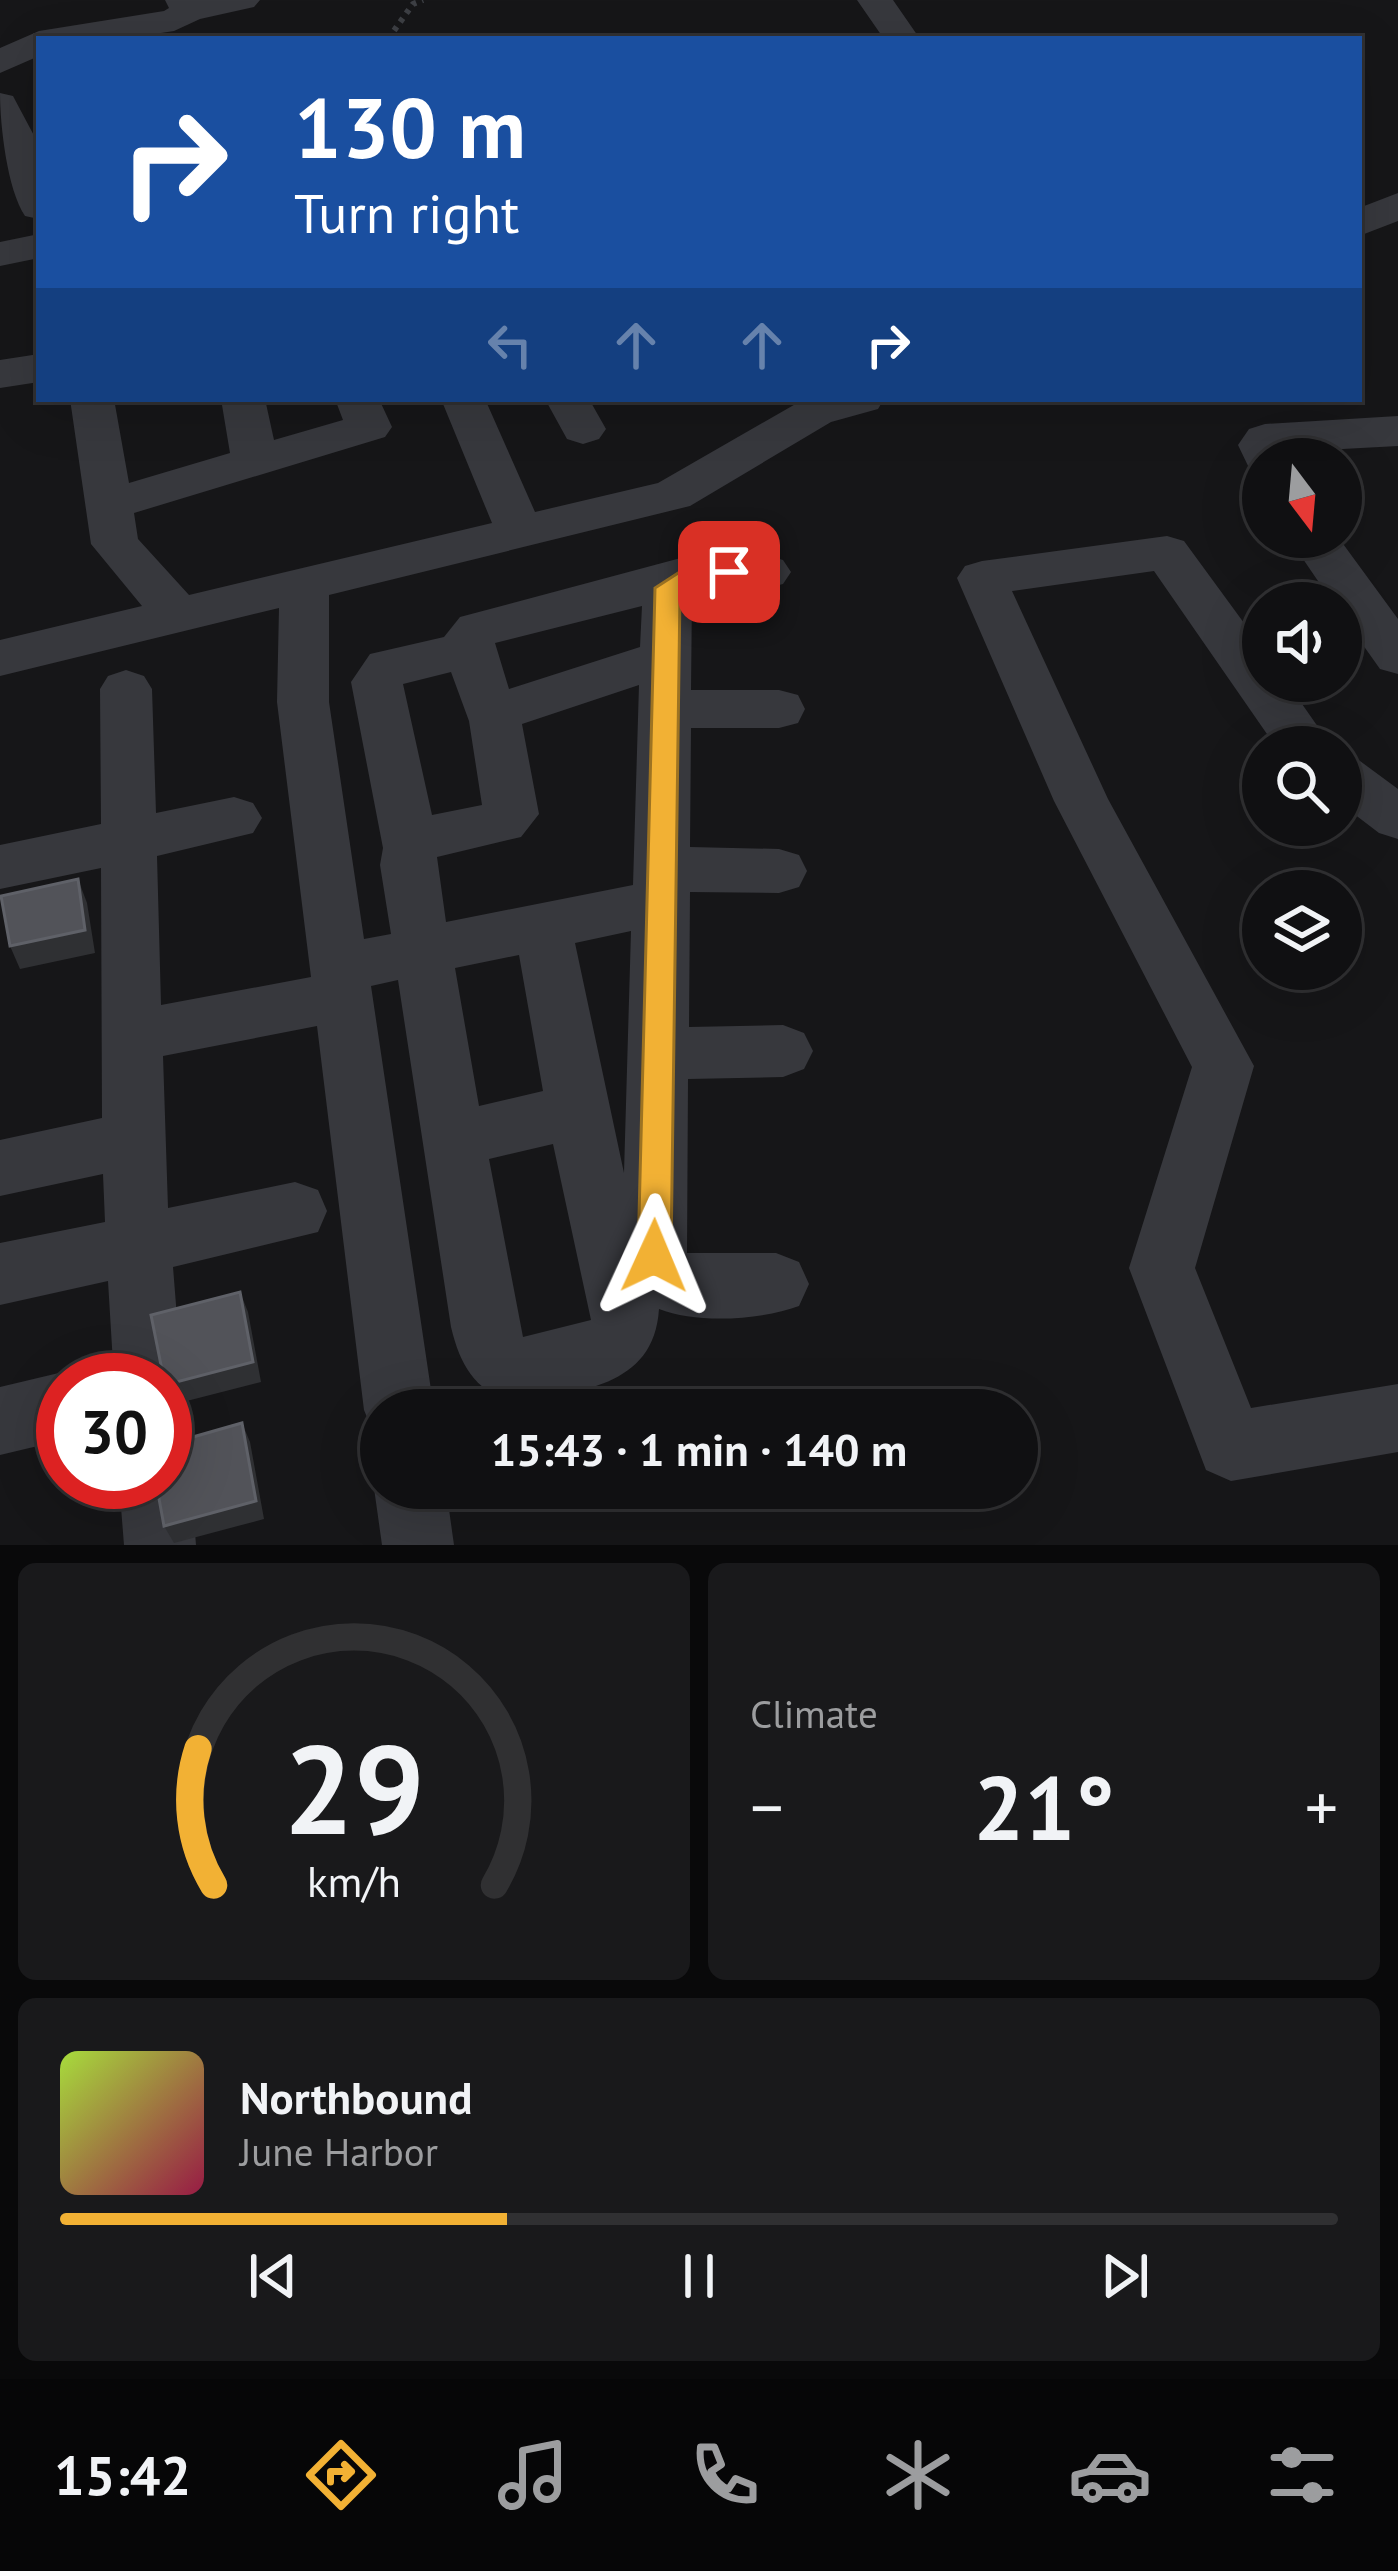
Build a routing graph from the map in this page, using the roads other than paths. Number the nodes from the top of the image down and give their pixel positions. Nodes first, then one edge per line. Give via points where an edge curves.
1 (242, 0) edge
2 (875, 0) edge
3 (186, 5) edge
4 (74, 36) edge
5 (900, 36) edge
6 (36, 44) edge
7 (0, 62) edge
8 (0, 104) edge
9 (36, 192) edge
10 (1398, 205) edge
11 (1362, 223) edge
12 (36, 247) edge
13 (0, 254) edge
14 (36, 368) edge
15 (0, 374) edge
16 (92, 402) edge
17 (244, 402) edge
18 (358, 402) edge
19 (464, 402) edge
20 (851, 402) edge
21 (1398, 430) edge
22 (1292, 438) edge
23 (254, 458) junction
24 (108, 505) junction
25 (520, 532) junction
26 (1327, 558) edge
27 (766, 572) dead end
28 (675, 580) junction
29 (304, 585) junction
30 (191, 612) junction
31 (469, 650) junction
32 (1398, 656) edge
33 (0, 658) edge
34 (665, 683) junction
35 (126, 689) dead end
36 (303, 702) junction
37 (779, 709) dead end
38 (495, 722) junction
39 (1290, 726) edge
40 (1362, 791) edge
41 (234, 818) dead end
42 (1398, 818) edge
43 (128, 840) junction
44 (411, 848) junction
45 (0, 867) edge
46 (779, 871) dead end
47 (661, 885) junction
48 (543, 926) junction
49 (423, 951) junction
50 (342, 982) junction
51 (132, 1036) junction
52 (783, 1051) dead end
53 (658, 1054) junction
54 (577, 1111) junction
55 (454, 1138) junction
56 (134, 1139) junction
57 (0, 1168) edge
58 (295, 1210) dead end
59 (138, 1244) junction
60 (0, 1274) edge
61 (776, 1284) dead end
62 (649, 1292) junction
63 (146, 1353) edge
64 (396, 1389) edge
65 (36, 1412) edge
66 (1398, 1418) edge
67 (0, 1421) edge
68 (157, 1509) edge
69 (413, 1509) edge
70 (160, 1545) edge
71 (418, 1545) edge

1 - 3 street
2 - 5 street
3 - 4 street via 174,20
6 - 7 street
8 - 9 street
10 - 11 street
12 - 13 street
14 - 15 street
16 - 24 street
17 - 23 street
18 - 23 street via 369,427
19 - 25 street
20 - 25 street via 814,412 673,495
21 - 22 street
23 - 24 street
24 - 30 street via 115,544
25 - 29 street
26 - 32 street
27 - 28 street via 692,572
28 - 31 street via 496,623 469,639
28 - 34 street via 668,588
29 - 30 street
29 - 36 street
30 - 33 street
30 - 36 street via 238,623 276,650
31 - 38 street
31 - 44 street via 388,667 377,682
34 - 37 street
34 - 38 street via 526,701
34 - 47 street
35 - 43 street
36 - 50 street
38 - 44 street via 511,814
39 - 66 street via 1167,553 982,578 1082,801 1223,1066 1162,1268 1231,1446
40 - 42 street
41 - 43 street
43 - 45 street
43 - 51 street
44 - 49 street
46 - 47 street
47 - 48 street
47 - 53 street
48 - 49 street
48 - 54 street
49 - 50 street
49 - 55 street
50 - 51 street
50 - 64 street
51 - 56 street
52 - 53 street
53 - 62 street via 654,1256 661,1272
54 - 55 street
54 - 62 street
55 - 62 street via 485,1327 500,1364 514,1372 604,1349 619,1340
56 - 57 street
56 - 59 street
58 - 59 street
59 - 60 street
59 - 63 street
61 - 62 street
65 - 67 street
68 - 70 street
69 - 71 street

